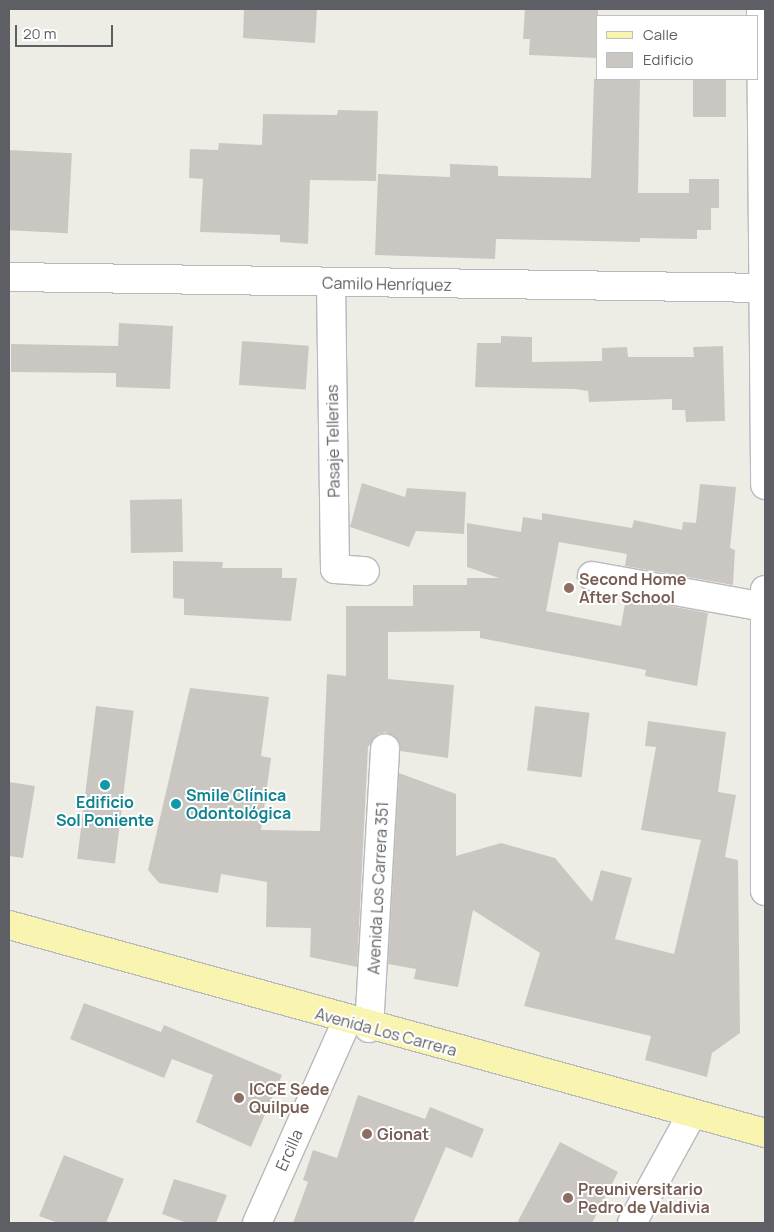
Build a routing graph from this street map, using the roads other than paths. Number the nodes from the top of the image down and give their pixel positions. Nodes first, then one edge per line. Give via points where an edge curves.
1 (761, 9) edge
2 (762, 67) edge
3 (9, 277) edge
4 (331, 284) junction
5 (763, 288) edge
6 (765, 485) edge
7 (365, 570) dead end
8 (592, 576) dead end
9 (765, 590) edge
10 (765, 607) edge
11 (385, 748) dead end
12 (765, 891) edge
13 (9, 926) edge
14 (358, 1024) junction
15 (692, 1114) junction
16 (765, 1133) edge
17 (257, 1223) edge
18 (632, 1223) edge

1 - 2 street
2 - 5 street
3 - 4 street, Camilo Henríquez
4 - 5 street, Camilo Henríquez
4 - 7 street, Pasaje Tellerias via 335,569
5 - 6 street
8 - 10 street
9 - 10 street
10 - 12 street
11 - 14 street, Avenida Los Carrera 351
13 - 14 main road, Avenida Los Carrera
14 - 15 main road, Avenida Los Carrera
14 - 17 street, Ercilla
15 - 16 main road, Avenida Los Carrera
15 - 18 street

